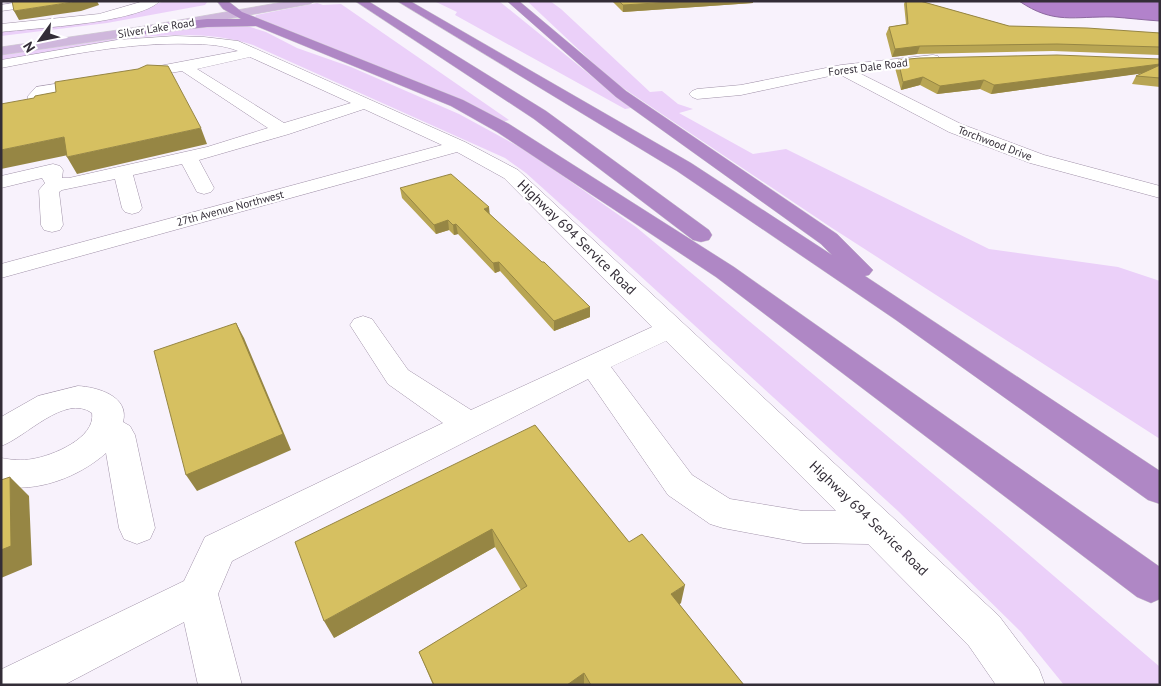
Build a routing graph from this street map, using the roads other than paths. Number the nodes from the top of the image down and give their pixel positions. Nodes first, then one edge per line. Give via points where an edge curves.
1 (52, 1) edge
2 (126, 1) edge
3 (155, 1) edge
4 (360, 1) edge
5 (402, 1) edge
6 (512, 1) edge
7 (306, 2) edge
8 (106, 4) dead end
9 (1, 8) edge
10 (229, 8) edge
11 (263, 12) edge
12 (1, 28) edge
13 (145, 30) junction
14 (2, 49) edge
15 (253, 52) junction
16 (40, 56) junction
17 (943, 59) edge
18 (185, 67) junction
19 (841, 69) junction
20 (42, 90) junction
21 (17, 94) dead end
22 (697, 94) dead end
23 (364, 104) junction
24 (1, 115) edge
25 (283, 130) junction
26 (459, 146) junction
27 (188, 157) junction
28 (123, 172) junction
29 (1, 182) edge
30 (57, 184) junction
31 (204, 188) dead end
32 (1160, 192) edge
33 (132, 208) dead end
34 (52, 225) dead end
35 (1, 271) edge
36 (904, 314) junction
37 (364, 325) dead end
38 (672, 328) junction
39 (593, 364) junction
40 (469, 425) junction
41 (105, 428) junction
42 (1, 434) edge
43 (1, 472) edge
44 (1160, 490) edge
45 (138, 528) dead end
46 (879, 528) junction
47 (1155, 588) edge
48 (198, 594) junction
49 (18, 685) edge
50 (220, 685) edge
51 (1023, 685) edge

1 - 9 street
2 - 8 street
3 - 12 street via 120,13 84,20
4 - 47 highway via 548,121 833,333
5 - 36 highway via 684,166
6 - 36 highway via 621,94 829,238
7 - 10 main road, Silver Lake Road
10 - 11 highway
10 - 13 main road, Silver Lake Road
10 - 14 main road
11 - 13 highway
11 - 47 highway via 472,110 536,149 725,272
13 - 14 main road, Silver Lake Road
14 - 16 street, Highway 694 Service Road
15 - 16 street, Highway 694 Service Road via 233,44 181,38 122,43
15 - 18 street
15 - 23 street, Highway 694 Service Road
16 - 20 street
17 - 19 street, Forest Dale Road
18 - 20 street
18 - 25 street
19 - 22 street, Forest Dale Road via 741,90
19 - 32 street, Torchwood Drive via 956,128 1037,159
20 - 21 street
20 - 24 street via 36,96 36,108
23 - 25 street
23 - 26 street, Highway 694 Service Road
25 - 27 street
26 - 35 street, 27th Avenue Northwest
26 - 38 street, Highway 694 Service Road via 511,174
27 - 28 street
27 - 31 street
28 - 30 street
28 - 33 street
29 - 30 street via 53,170 52,179
30 - 34 street via 49,190
36 - 44 highway
37 - 40 street via 398,376
38 - 39 street
38 - 46 street, Highway 694 Service Road
39 - 40 street
39 - 46 street via 680,485 723,513 803,527
40 - 48 street via 218,549
41 - 42 street via 106,408 85,397 44,406 13,423
41 - 43 street via 96,441 64,464 26,475
41 - 45 street via 119,435
46 - 51 street, Highway 694 Service Road via 984,632
48 - 49 street
48 - 50 street

